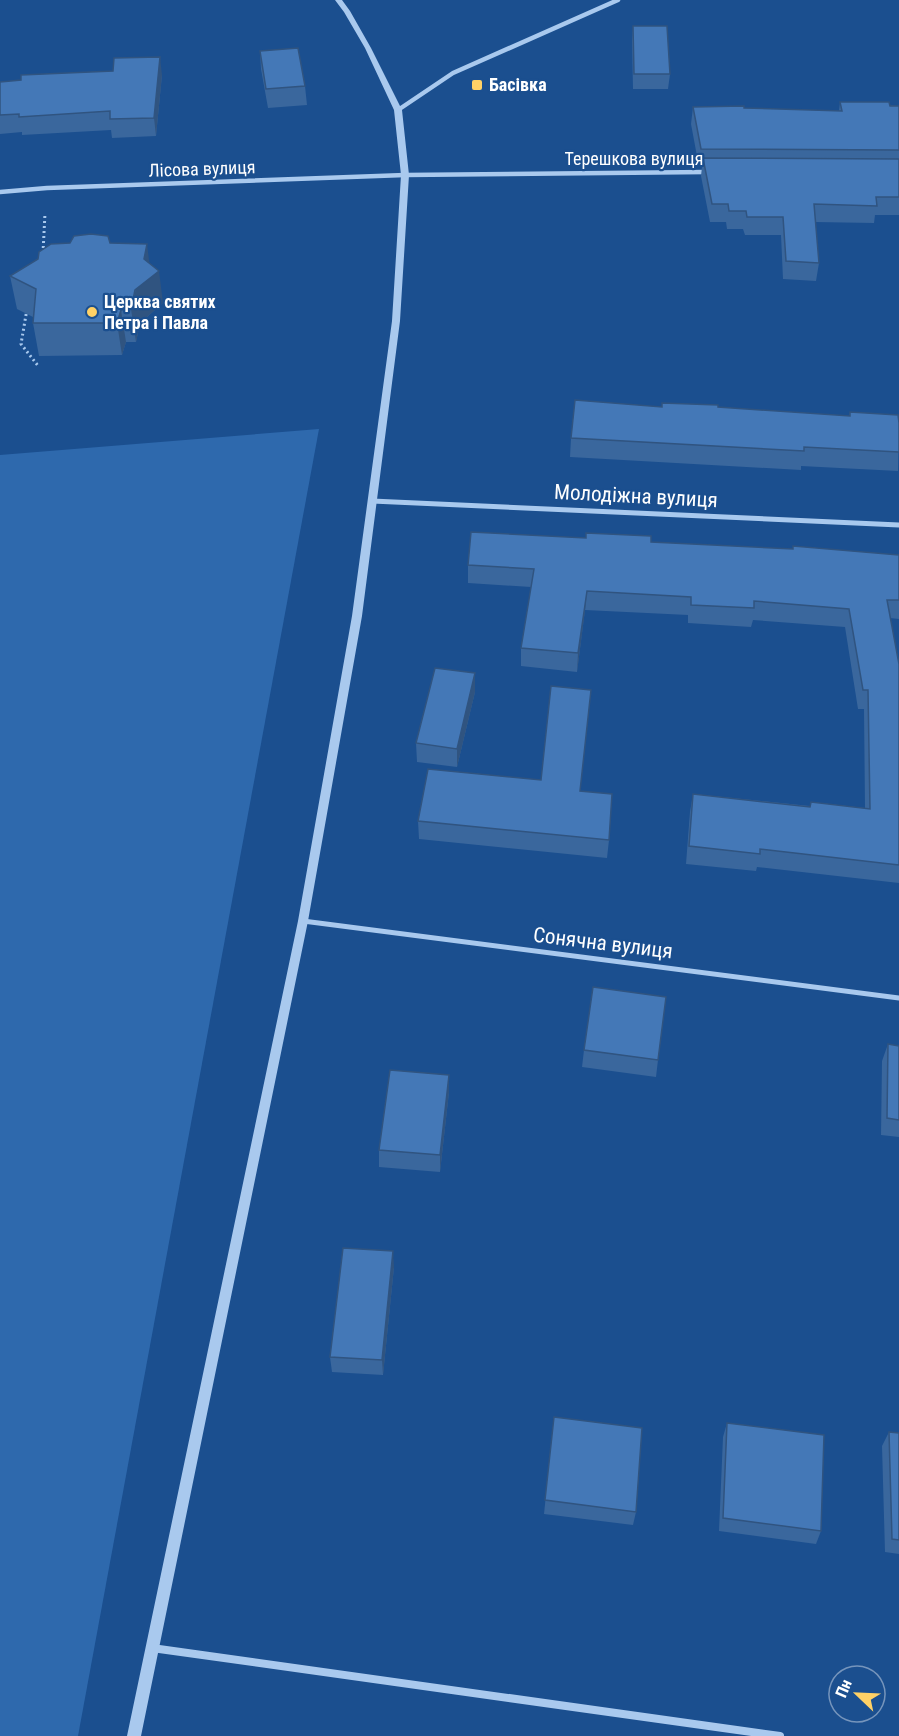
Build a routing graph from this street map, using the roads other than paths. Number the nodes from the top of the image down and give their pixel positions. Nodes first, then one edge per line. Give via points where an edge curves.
1 (338, 0) edge
2 (618, 0) edge
3 (398, 110) junction
4 (708, 172) edge
5 (405, 175) junction
6 (0, 192) edge
7 (372, 501) junction
8 (899, 525) edge
9 (303, 921) junction
10 (899, 998) edge
11 (151, 1648) junction
12 (134, 1736) edge
13 (780, 1736) edge

1 - 3 street via 368,48
2 - 3 street via 453,73
3 - 5 street
4 - 5 street, Терешкова вулиця
5 - 6 street, Лісова вулиця
5 - 7 street via 396,321
7 - 8 street, Молодіжна вулиця
7 - 9 street via 357,616
9 - 10 street, Сонячна вулиця
9 - 11 street
11 - 12 street
11 - 13 street

